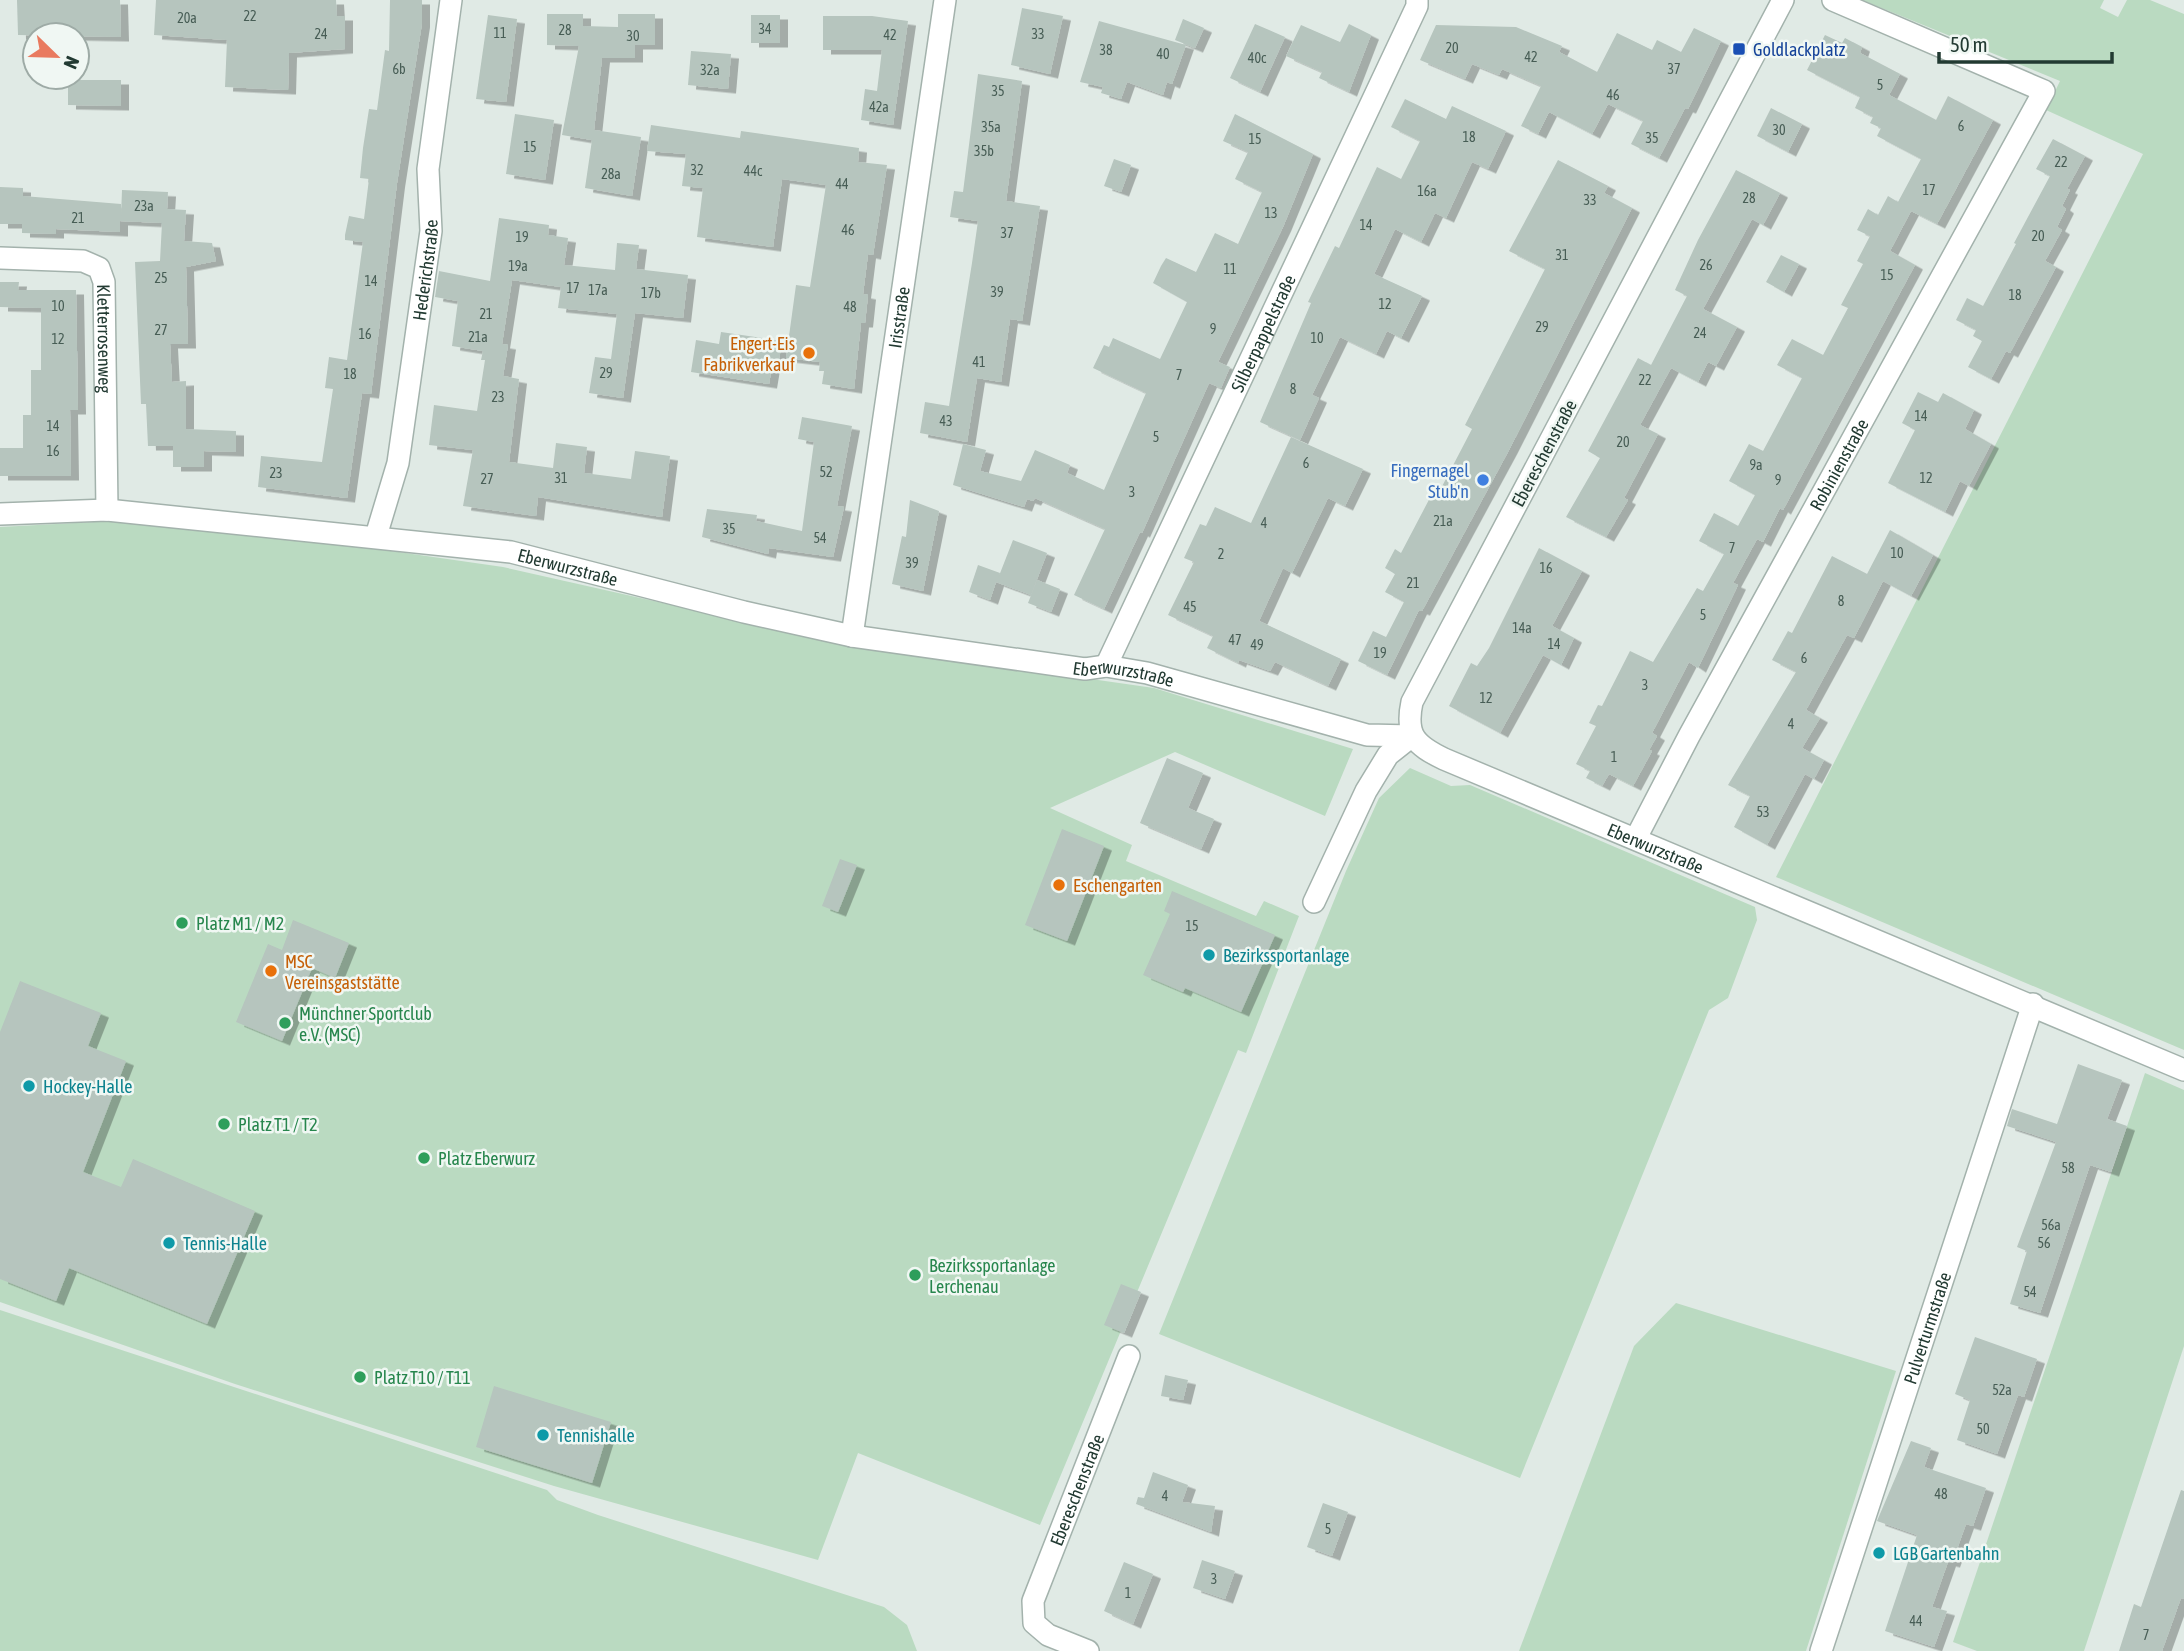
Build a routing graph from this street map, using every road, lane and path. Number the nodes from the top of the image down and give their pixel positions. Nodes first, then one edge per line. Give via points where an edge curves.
1 (452, 0) edge
2 (945, 0) edge
3 (1417, 0) edge
4 (1783, 0) edge
5 (1833, 0) edge
6 (0, 258) edge
7 (107, 510) junction
8 (0, 514) edge
9 (376, 536) junction
10 (852, 636) junction
11 (1106, 666) junction
12 (1412, 736) junction
13 (1636, 838) junction
14 (1314, 902) dead end
15 (2033, 1004) junction
16 (2184, 1070) edge
17 (1129, 1356) dead end
18 (1088, 1651) edge
19 (1821, 1651) edge

1 - 9 street, Hederichstraße via 428,169 431,231 398,463
2 - 10 street, Irisstraße
3 - 11 street, Silberpappelstraße
4 - 12 street, Ebereschenstraße via 1412,702 1408,719
5 - 13 street, Robinienstraße via 2044,91
6 - 7 street, Kletterrosenweg via 83,261 99,268 104,282
7 - 8 street, Eberwurzstraße
7 - 9 street, Eberwurzstraße
9 - 10 street, Eberwurzstraße via 511,552
10 - 11 street, Eberwurzstraße via 1085,669
11 - 12 street, Eberwurzstraße via 1147,673 1367,735
12 - 13 street, Eberwurzstraße via 1424,749 1444,759
12 - 14 street via 1388,755 1366,792
13 - 15 street, Eberwurzstraße
15 - 16 street, Eberwurzstraße
15 - 19 street, Pulverturmstraße
17 - 18 street, Ebereschenstraße via 1033,1601 1034,1623 1048,1635

